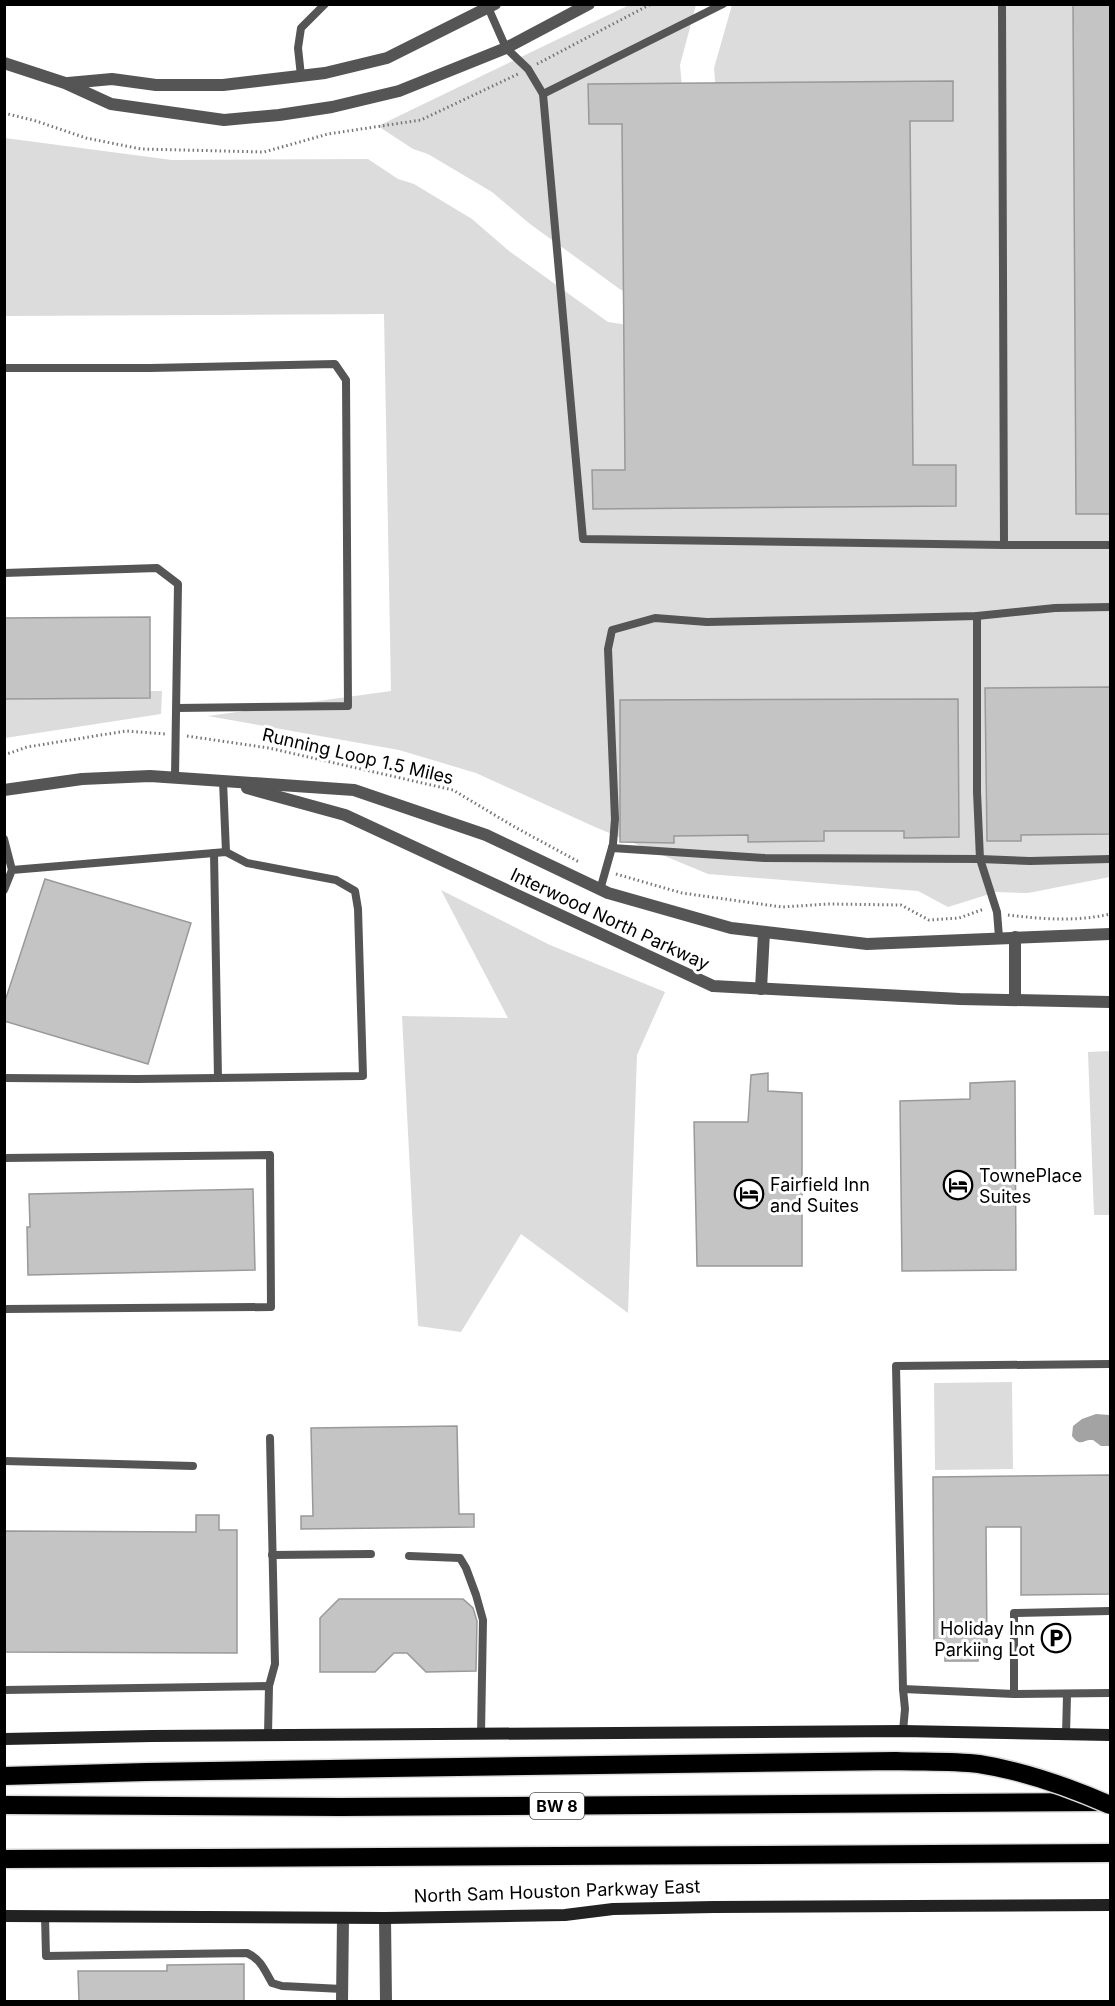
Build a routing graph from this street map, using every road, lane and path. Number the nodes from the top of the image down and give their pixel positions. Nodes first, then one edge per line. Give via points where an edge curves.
1 (326, 4) edge
2 (589, 4) edge
3 (723, 4) edge
4 (1002, 4) edge
5 (490, 6) edge
6 (506, 48) junction
7 (4, 63) edge
8 (301, 76) junction
9 (65, 83) junction
10 (543, 94) junction
11 (4, 368) edge
12 (1004, 545) junction
13 (1110, 545) edge
14 (4, 573) edge
15 (1110, 608) edge
16 (977, 616) junction
17 (177, 708) junction
18 (177, 735) junction
19 (4, 755) edge
20 (174, 777) junction
21 (223, 781) junction
22 (4, 790) edge
23 (4, 839) edge
24 (612, 848) junction
25 (226, 852) junction
26 (214, 853) junction
27 (980, 859) junction
28 (1110, 859) edge
29 (12, 870) junction
30 (606, 871) junction
31 (4, 890) edge
32 (600, 890) junction
33 (997, 912) junction
34 (1110, 914) edge
35 (764, 932) junction
36 (1110, 934) edge
37 (999, 937) junction
38 (1016, 937) junction
39 (761, 989) junction
40 (1015, 1000) junction
41 (1110, 1002) edge
42 (4, 1078) edge
43 (218, 1078) junction
44 (4, 1158) edge
45 (4, 1309) edge
46 (1110, 1364) edge
47 (270, 1438) dead end
48 (4, 1461) edge
49 (193, 1466) dead end
50 (371, 1554) dead end
51 (272, 1555) junction
52 (409, 1556) dead end
53 (1110, 1611) edge
54 (269, 1686) junction
55 (903, 1689) junction
56 (4, 1690) edge
57 (1110, 1693) edge
58 (1014, 1694) junction
59 (1067, 1695) junction
60 (903, 1731) junction
61 (481, 1733) junction
62 (268, 1735) junction
63 (1066, 1735) junction
64 (1110, 1735) edge
65 (4, 1739) edge
66 (4, 1776) edge
67 (1110, 1804) edge
68 (4, 1805) edge
69 (1110, 1853) edge
70 (4, 1859) edge
71 (1110, 1905) edge
72 (4, 1916) edge
73 (45, 1916) junction
74 (343, 1918) junction
75 (385, 1918) junction
76 (342, 1995) edge
77 (386, 2001) edge

1 - 8 lane via 301,28
2 - 6 street
3 - 10 lane
4 - 12 lane
5 - 6 lane
5 - 8 street via 387,57
6 - 9 street via 399,91 332,107 224,120 111,104
6 - 10 lane via 528,69
7 - 9 street
8 - 9 street via 223,85 156,85 112,79
10 - 12 lane via 583,540
11 - 17 lane via 335,364 346,380 348,706
12 - 13 lane
14 - 17 lane via 157,568 178,584
15 - 16 lane via 1055,608
16 - 24 lane via 707,622 655,618 612,630 608,649 615,777
16 - 27 lane
17 - 18 lane
18 - 19 path, Running Loop 1.5 Miles via 126,731 27,747
18 - 20 lane
18 - 30 path, Running Loop 1.5 Miles via 269,748 453,790 585,865
20 - 21 street, Interwood North Parkway
20 - 22 street, Interwood North Parkway via 82,779
21 - 25 lane
21 - 32 street, Interwood North Parkway via 354,790 486,835
21 - 39 street, Interwood North Parkway via 345,815 713,986
23 - 29 lane
24 - 27 lane via 765,858
24 - 30 lane
25 - 26 lane
25 - 43 lane via 247,863 336,880 355,891 363,1077
26 - 29 lane
26 - 43 lane
27 - 28 lane
27 - 33 lane
29 - 31 lane
30 - 32 lane
30 - 33 path, Running Loop 1.5 Miles via 682,893 782,907 901,905 928,920 959,918 985,908
32 - 35 street, Interwood North Parkway via 731,928
33 - 34 path, Running Loop 1.5 Miles via 1050,920
33 - 37 lane
35 - 37 street, Interwood North Parkway via 867,944
35 - 39 street
36 - 38 street, Interwood North Parkway
37 - 38 street, Interwood North Parkway
38 - 40 street
39 - 40 street, Interwood North Parkway
40 - 41 street, Interwood North Parkway
42 - 43 lane
44 - 45 lane via 270,1155 271,1295 271,1307
46 - 55 lane via 896,1366
47 - 51 lane
48 - 49 lane
50 - 51 lane
51 - 54 lane via 275,1664
52 - 61 lane via 460,1558 466,1568 483,1620
53 - 58 lane via 1014,1613
54 - 56 lane
54 - 62 lane
55 - 58 lane
55 - 60 lane
57 - 59 lane
58 - 59 lane
59 - 63 lane
60 - 61 main road
60 - 63 main road
61 - 62 main road
62 - 65 main road
63 - 64 main road
66 - 67 highway, bridge via 896,1761 978,1764 1029,1775
67 - 68 highway, BW 8
69 - 70 highway, North Sam Houston Parkway East
71 - 75 main road, North Sam Houston Parkway East via 703,1907 613,1909 565,1915
72 - 73 main road, North Sam Houston Parkway East
73 - 74 main road, North Sam Houston Parkway East
73 - 76 lane via 46,1956 247,1953 261,1962 272,1983
74 - 75 main road, North Sam Houston Parkway East
74 - 76 street
75 - 77 street

